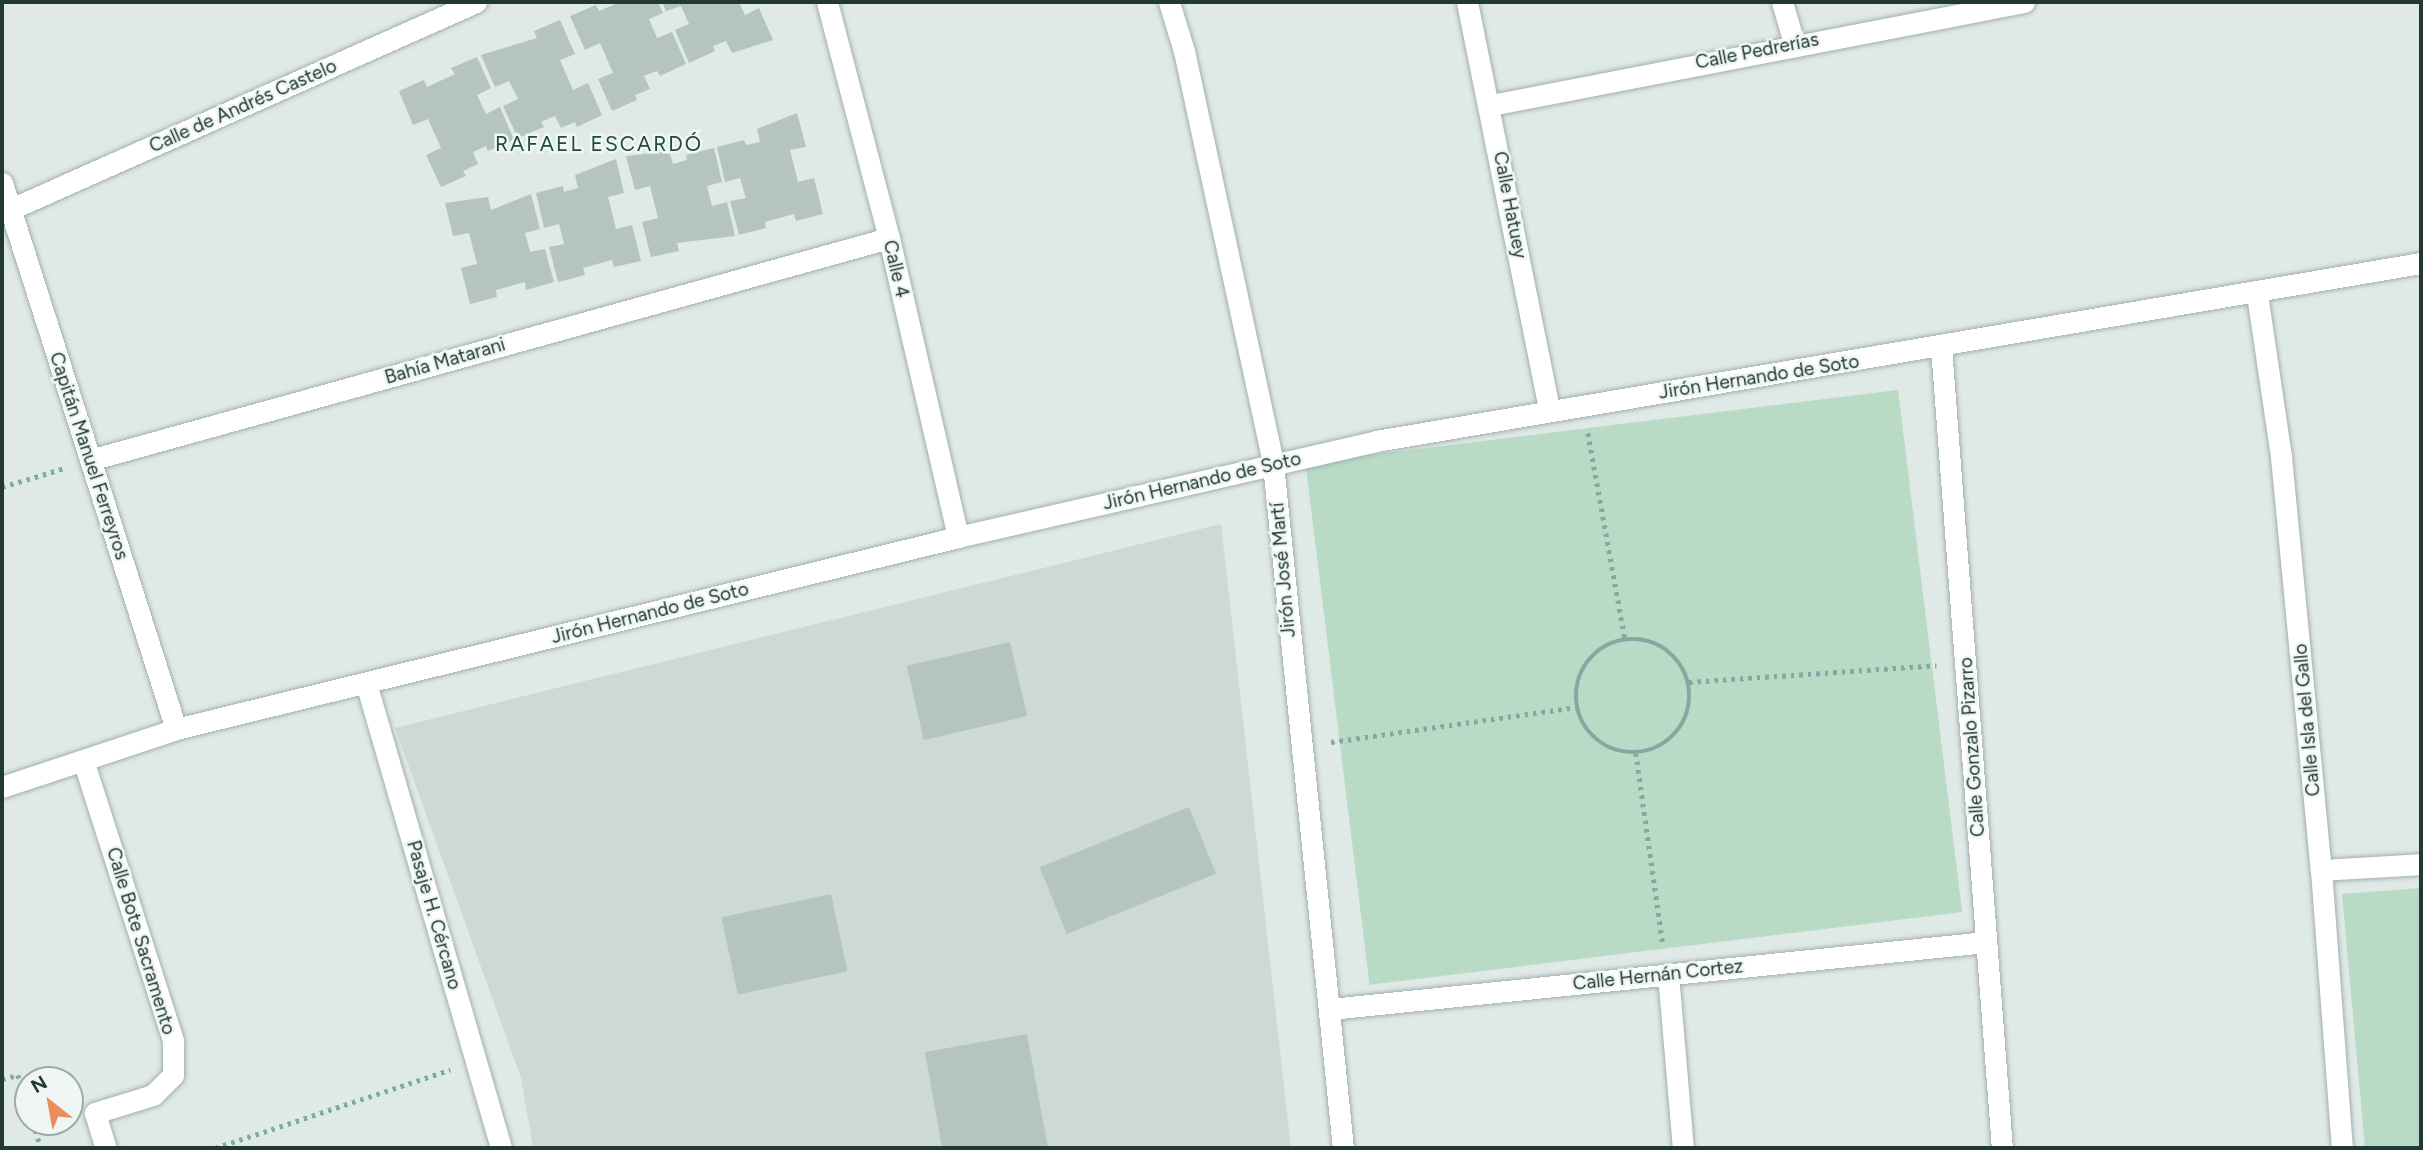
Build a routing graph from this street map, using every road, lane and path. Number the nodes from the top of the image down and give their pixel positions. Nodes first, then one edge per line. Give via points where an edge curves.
1 (476, 2) edge
2 (827, 2) edge
3 (1169, 2) edge
4 (1467, 2) edge
5 (1782, 2) edge
6 (2024, 2) edge
7 (1794, 43) junction
8 (1491, 105) junction
9 (2, 183) edge
10 (6, 212) edge
11 (889, 238) junction
12 (2421, 263) edge
13 (2257, 294) junction
14 (1941, 347) junction
15 (1583, 406) junction
16 (1549, 408) junction
17 (90, 460) junction
18 (1273, 464) junction
19 (2, 487) edge
20 (958, 537) junction
21 (1625, 639) junction
22 (1965, 663) junction
23 (1689, 682) junction
24 (366, 683) junction
25 (1576, 707) junction
26 (176, 729) junction
27 (1299, 747) junction
28 (1636, 753) junction
29 (84, 763) junction
30 (2, 787) edge
31 (2421, 864) edge
32 (2321, 870) junction
33 (1986, 942) junction
34 (1668, 975) junction
35 (1330, 1009) junction
36 (477, 1060) junction
37 (106, 1148) edge
38 (215, 1148) edge
39 (501, 1148) edge
40 (1343, 1148) edge
41 (1683, 1148) edge
42 (2002, 1148) edge
43 (2342, 1148) edge

1 - 10 street, Calle de Andrés Castelo
2 - 11 street, Calle 4
3 - 18 street, Jirón José Martí via 1184,51
4 - 8 street, Calle Hatuey
5 - 7 street
6 - 7 street, Calle Pedrerías
7 - 8 street, Calle Pedrerías
8 - 16 street, Calle Hatuey
9 - 10 street, Capitán Manuel Ferreyros
10 - 17 street, Capitán Manuel Ferreyros
11 - 17 street, Bahía Matarani
11 - 20 street, Calle 4
12 - 13 street, Jirón Hernando de Soto
13 - 14 street, Jirón Hernando de Soto
13 - 32 street, Calle Isla del Gallo via 2281,457
14 - 15 street, Jirón Hernando de Soto
14 - 22 street, Calle Gonzalo Pizarro
15 - 16 street, Jirón Hernando de Soto
15 - 21 path
16 - 18 street, Jirón Hernando de Soto
17 - 19 path
17 - 26 street, Capitán Manuel Ferreyros
18 - 20 street, Jirón Hernando de Soto
18 - 27 street, Jirón José Martí
20 - 24 street, Jirón Hernando de Soto
21 - 23 path via 1642,639 1665,649
21 - 25 path via 1592,655 1581,670
22 - 23 path
22 - 33 street, Calle Gonzalo Pizarro
23 - 28 path via 1690,699 1679,730 1652,750
24 - 26 street, Jirón Hernando de Soto
24 - 36 street, Pasaje H. Cércano
25 - 27 path
25 - 28 path via 1591,736 1619,752
26 - 29 street, Jirón Hernando de Soto
27 - 35 street, Jirón José Martí
28 - 34 path
29 - 30 street, Jirón Hernando de Soto
29 - 37 street, Calle Bote Sacramento via 162,1001 173,1052 173,1075 153,1095 95,1113
31 - 32 street
32 - 43 street, Calle Isla del Gallo
33 - 34 street, Calle Hernán Cortez
33 - 42 street, Calle Gonzalo Pizarro
34 - 35 street, Calle Hernán Cortez
34 - 41 street
35 - 40 street, Jirón José Martí
36 - 38 path
36 - 39 street, Pasaje H. Cércano

